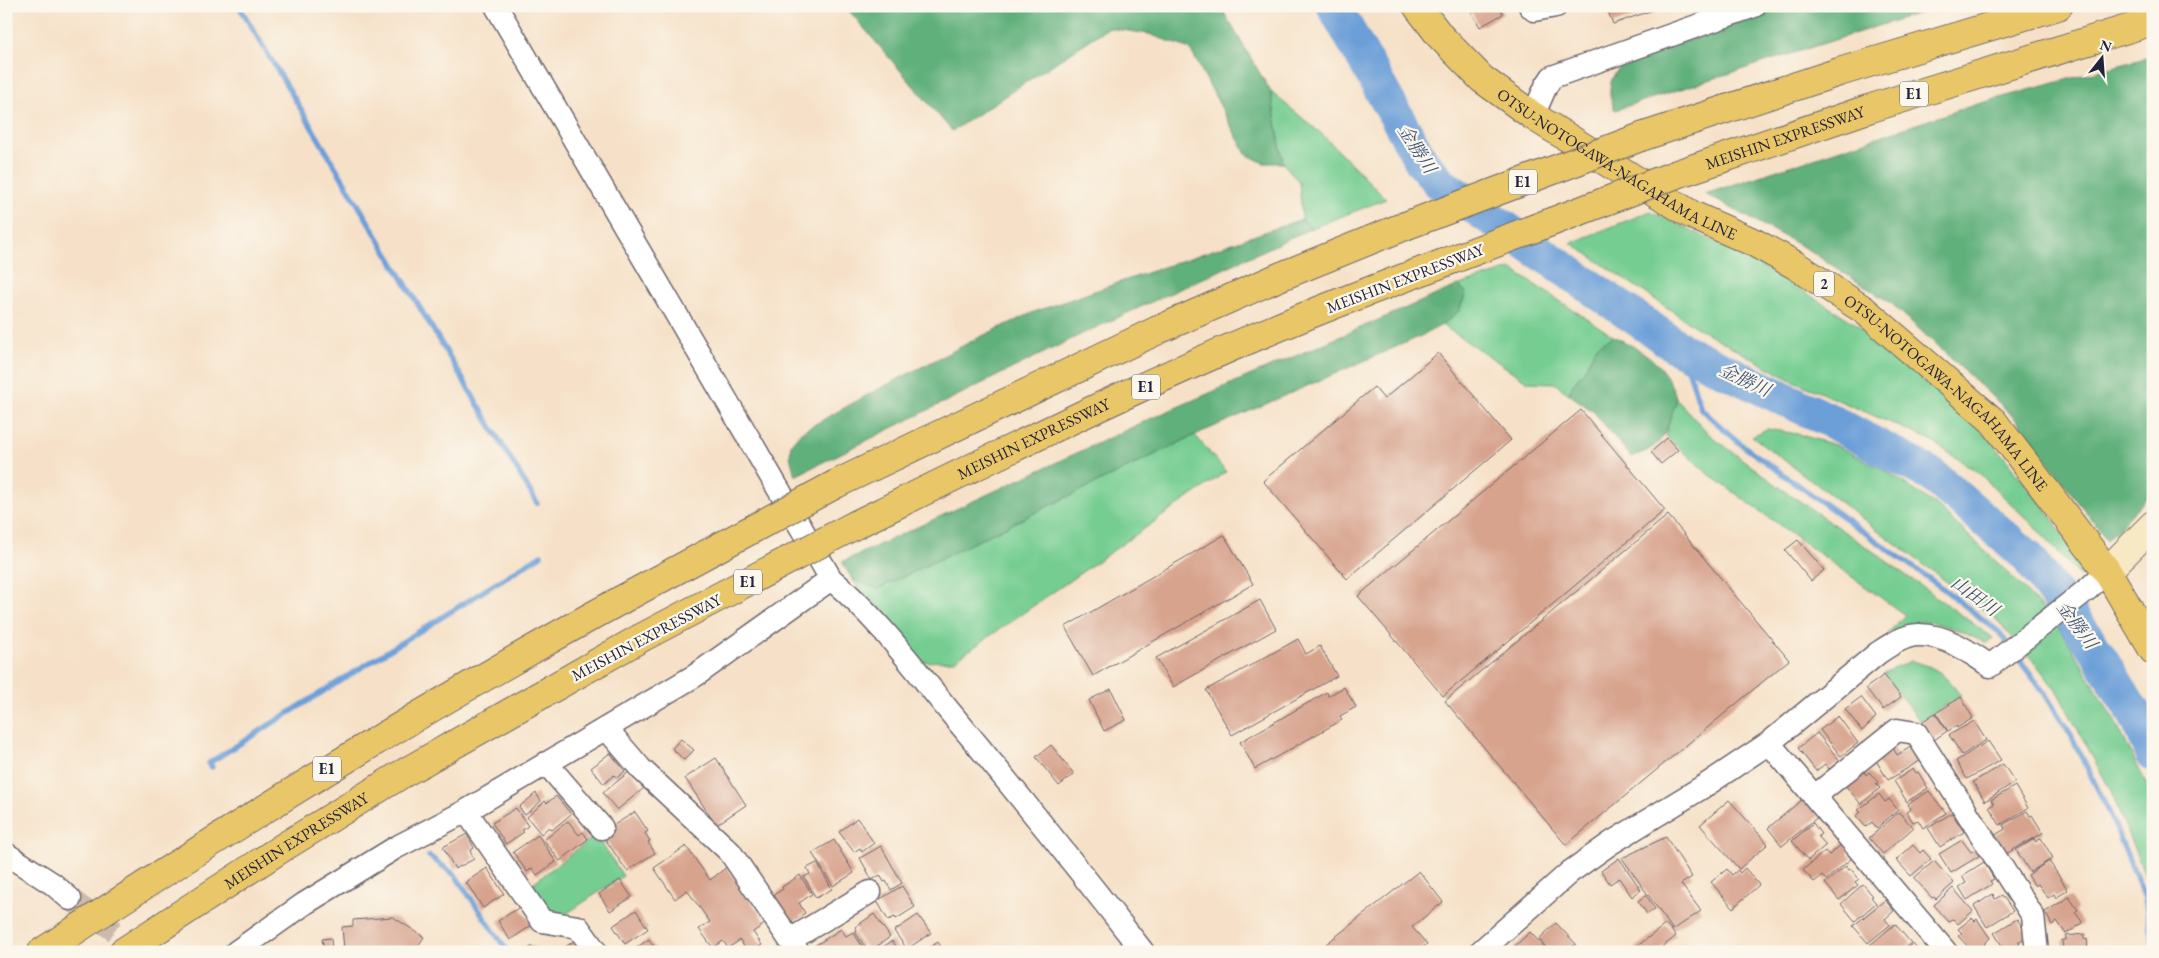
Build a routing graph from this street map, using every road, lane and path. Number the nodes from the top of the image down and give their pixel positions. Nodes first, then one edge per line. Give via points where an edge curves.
1 (496, 6) edge
2 (1417, 6) edge
3 (1530, 6) edge
4 (1556, 6) edge
5 (1754, 6) edge
6 (2058, 6) edge
7 (1700, 14) edge
8 (2153, 21) edge
9 (1533, 116) junction
10 (2153, 525) edge
11 (831, 579) junction
12 (2098, 579) junction
13 (2153, 650) edge
14 (606, 728) junction
15 (1769, 743) junction
16 (546, 763) junction
17 (1815, 796) junction
18 (466, 810) junction
19 (602, 828) dead end
20 (6, 854) edge
21 (870, 892) dead end
22 (70, 899) tunnel mouth
23 (794, 946) edge
24 (42, 952) edge
25 (123, 952) edge
26 (236, 952) edge
27 (596, 952) edge
28 (1143, 952) edge
29 (1480, 952) edge
30 (1946, 952) edge
31 (2037, 952) edge

1 - 11 street
2 - 9 main road, OTSU-NOTOGAWA-NAGAHAMA LINE / 2 via 1440,36 1482,79
3 - 4 street via 1534,10
5 - 7 street
6 - 24 main road, E1, bridge via 1839,72 1641,138 1405,226 1158,330 836,484 495,669 369,743
7 - 9 street via 1552,77
8 - 25 main road, MEISHIN EXPRESSWAY / E1, bridge via 1868,108 1677,174 1296,320 994,456 639,639 397,777
9 - 12 main road, OTSU-NOTOGAWA-NAGAHAMA LINE / 2 via 1692,216 1755,243 1864,310 1993,421
10 - 12 street
11 - 14 street via 696,675
11 - 28 street via 854,598 940,700 1045,826
12 - 13 main road, OTSU-NOTOGAWA-NAGAHAMA LINE / 2
12 - 15 street via 1990,666 1941,639 1919,635 1896,642 1878,653
14 - 16 street
14 - 23 street via 641,769 730,852
15 - 17 street
15 - 29 street via 1570,872
16 - 18 street
16 - 19 street
17 - 30 street
17 - 31 street via 1897,730 1916,733 2033,916
18 - 26 street via 312,899
18 - 27 street via 542,921 578,927
20 - 22 street
21 - 23 street

